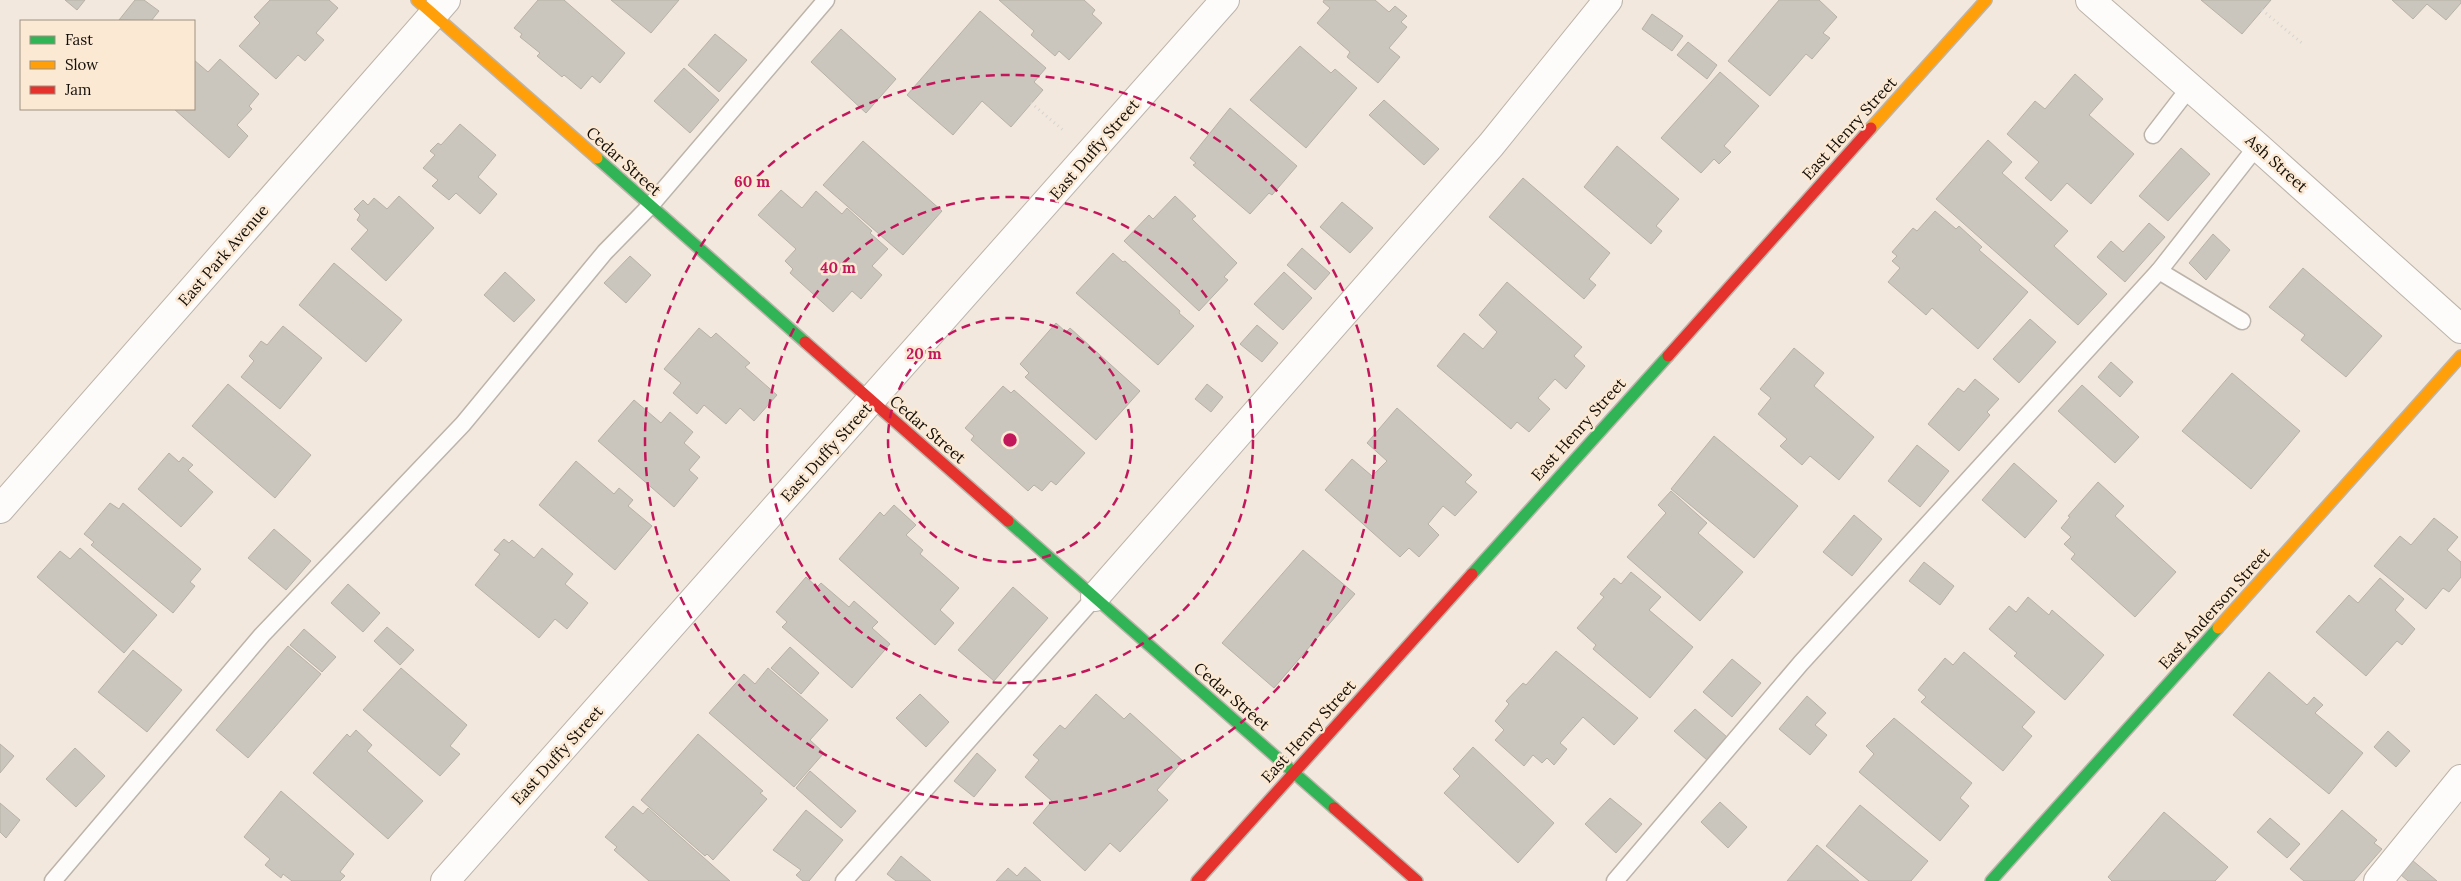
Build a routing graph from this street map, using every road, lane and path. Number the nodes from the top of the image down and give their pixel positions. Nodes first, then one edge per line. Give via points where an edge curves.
1 (826, 0) edge
2 (1225, 0) edge
3 (1608, 0) edge
4 (1986, 0) edge
5 (2090, 0) edge
6 (433, 5) edge
7 (2262, 10) dead end
8 (2303, 44) dead end
9 (2190, 87) junction
10 (1031, 103) dead end
11 (2153, 135) dead end
12 (2258, 146) junction
13 (1090, 152) junction
14 (650, 206) junction
15 (2159, 271) junction
16 (2242, 321) dead end
17 (2461, 329) edge
18 (2461, 356) edge
19 (871, 400) junction
20 (0, 509) edge
21 (1095, 597) junction
22 (1293, 772) junction
23 (2461, 779) edge
24 (53, 881) edge
25 (445, 881) edge
26 (844, 881) edge
27 (1197, 881) edge
28 (1417, 881) edge
29 (1615, 881) edge
30 (1991, 881) edge
31 (2378, 881) edge

1 - 14 lane
2 - 13 street, East Duffy Street
3 - 21 street via 1491,145
4 - 22 main road, East Henry Street
5 - 9 street, Ash Street
6 - 14 main road, Cedar Street
6 - 20 street, East Park Avenue
7 - 8 path
9 - 11 lane
9 - 12 street, Ash Street
10 - 13 path
12 - 15 lane
12 - 17 street, Ash Street
13 - 19 street, East Duffy Street
14 - 19 main road, Cedar Street
14 - 24 lane via 605,252 463,424 262,635
15 - 16 lane
15 - 29 lane via 1801,663
18 - 30 main road, East Anderson Street
19 - 21 main road, Cedar Street
19 - 25 street, East Duffy Street
21 - 22 main road, Cedar Street
21 - 26 lane
22 - 27 main road, East Henry Street
22 - 28 main road, Cedar Street
23 - 31 street

